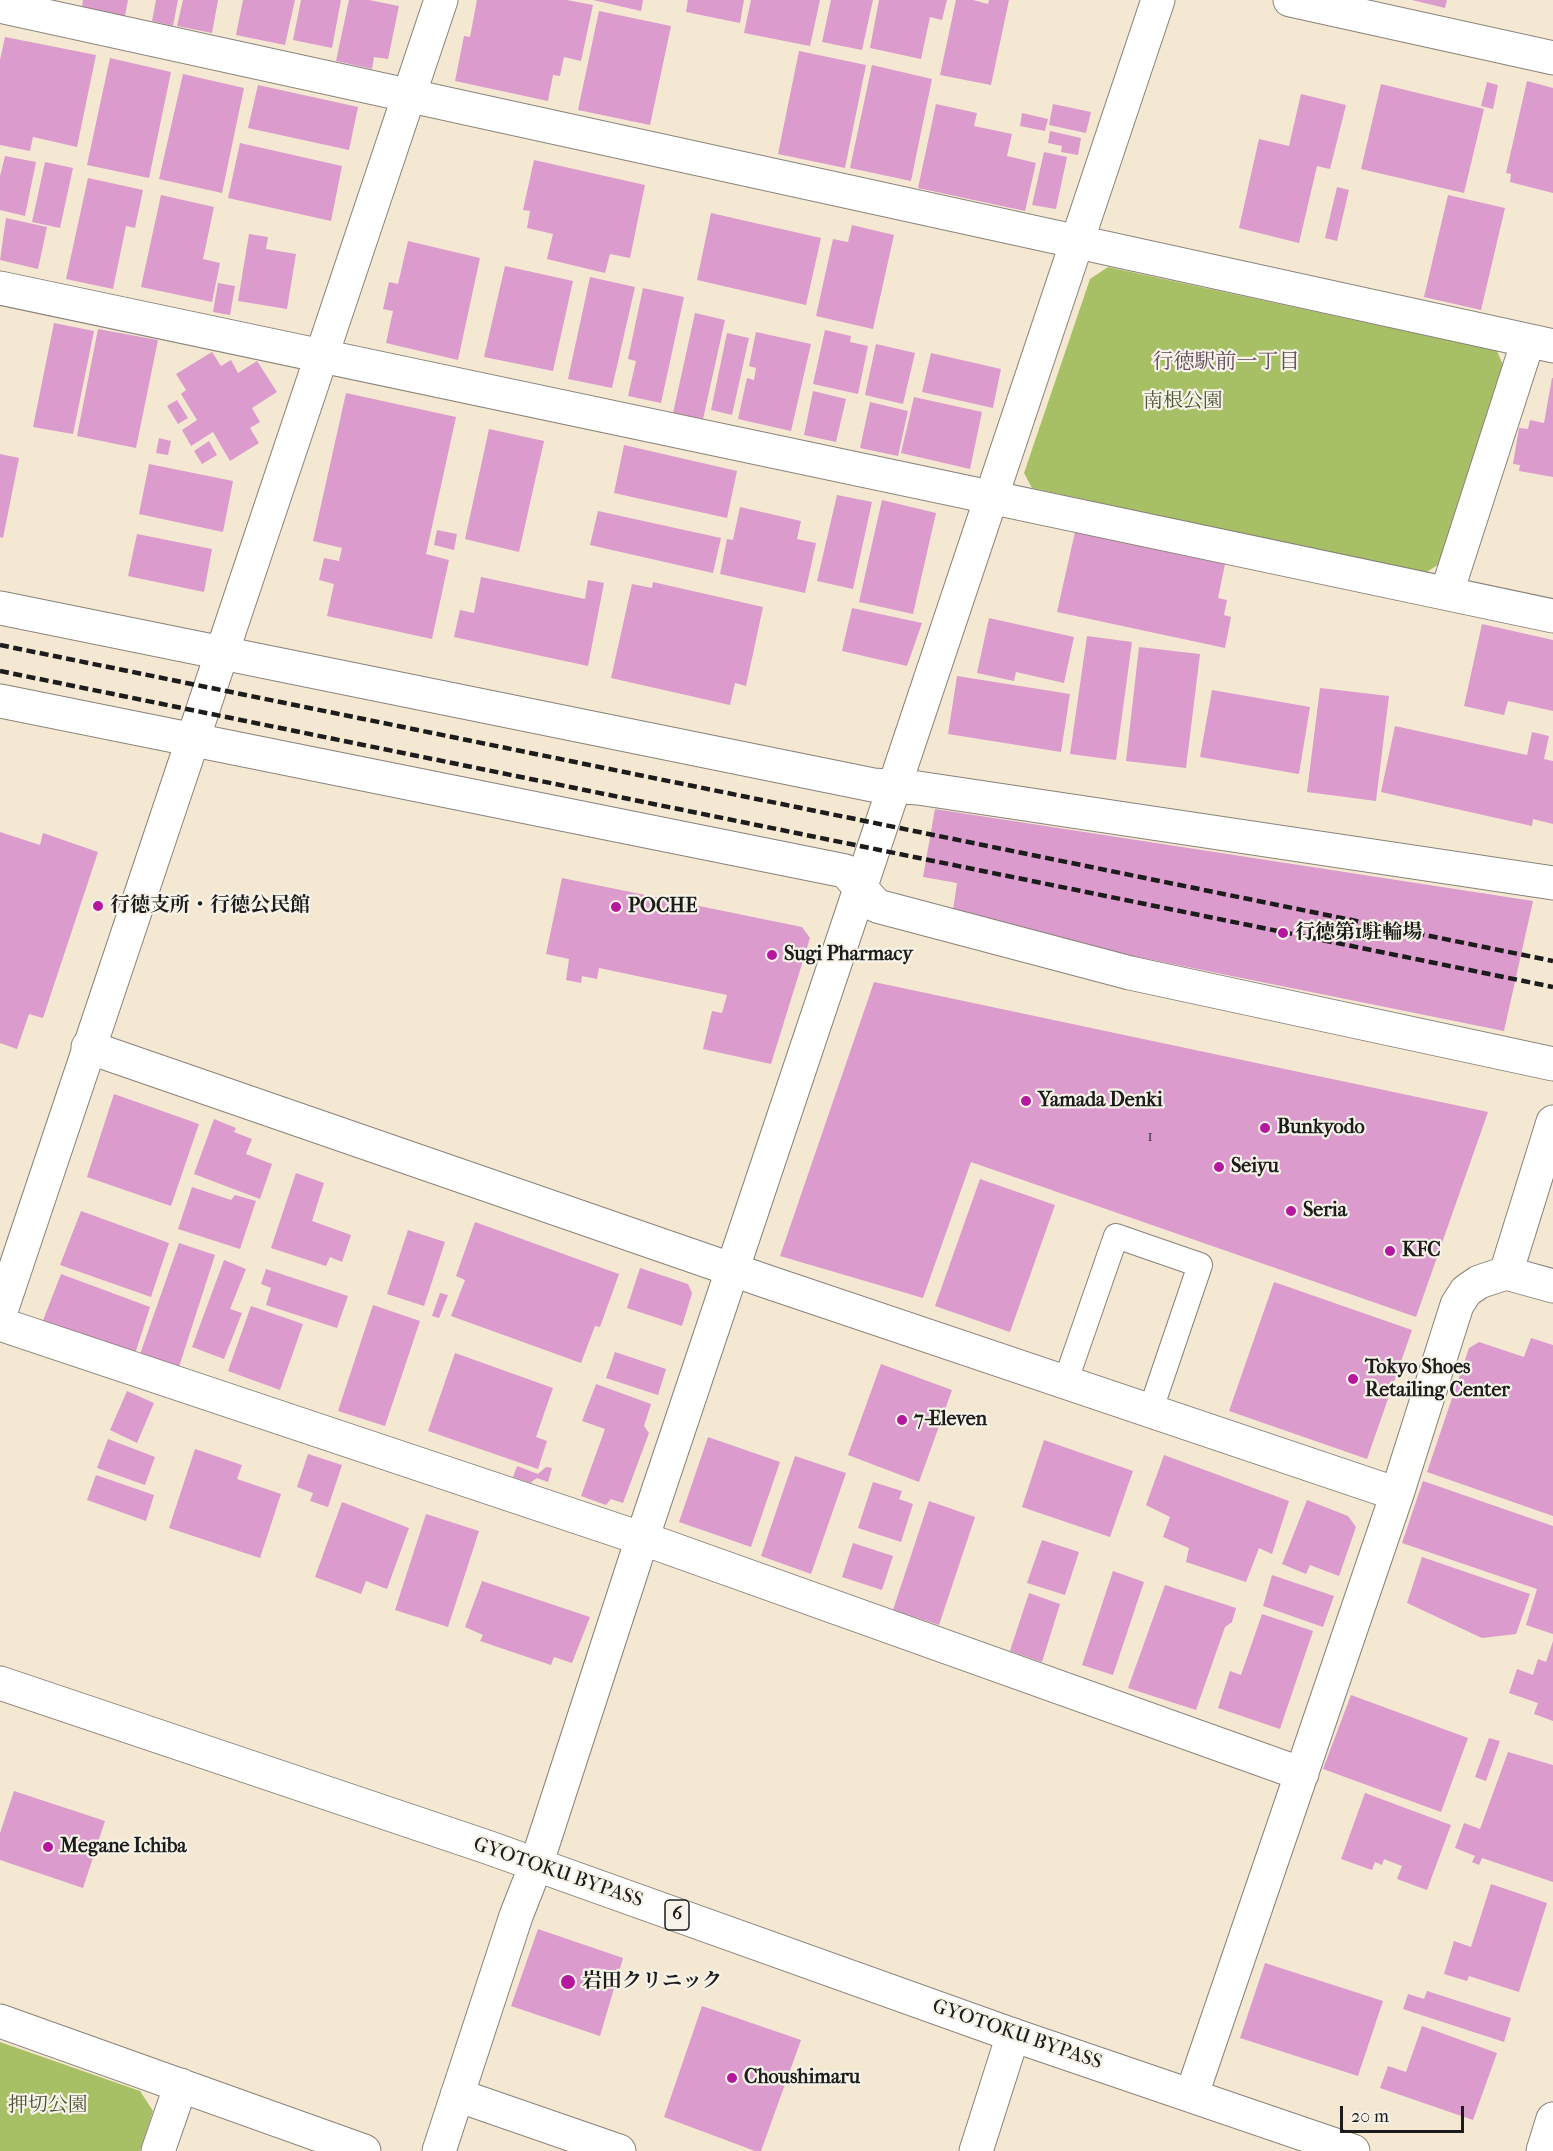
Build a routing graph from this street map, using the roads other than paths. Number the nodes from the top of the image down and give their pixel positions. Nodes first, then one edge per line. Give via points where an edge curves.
1 (441, 0) edge
2 (1158, 0) edge
3 (1290, 0) edge
4 (0, 6) edge
5 (1553, 58) edge
6 (410, 95) junction
7 (1076, 241) junction
8 (0, 288) edge
9 (1540, 343) edge
10 (321, 355) junction
11 (991, 498) junction
12 (1447, 592) junction
13 (0, 608) edge
14 (1553, 616) edge
15 (220, 652) junction
16 (0, 701) edge
17 (191, 740) junction
18 (894, 786) junction
19 (1553, 883) edge
20 (860, 888) junction
21 (88, 1047) junction
22 (1553, 1064) edge
23 (1553, 1122) edge
24 (733, 1270) junction
25 (1506, 1273) junction
26 (1553, 1286) edge
27 (0, 1314) edge
28 (0, 1324) edge
29 (1065, 1383) junction
30 (1150, 1412) junction
31 (1397, 1494) junction
32 (642, 1539) junction
33 (0, 1683) edge
34 (1302, 1774) junction
35 (536, 1865) junction
36 (0, 2021) edge
37 (1013, 2035) junction
38 (181, 2085) junction
39 (1192, 2094) junction
40 (457, 2095) junction
41 (1553, 2120) edge
42 (158, 2151) edge
43 (364, 2151) edge
44 (439, 2151) edge
45 (619, 2151) edge
46 (976, 2151) edge
47 (1353, 2151) edge
48 (1543, 2151) edge

1 - 6 street
2 - 7 street
3 - 5 street
4 - 6 street
6 - 7 street
6 - 10 street
7 - 9 street
7 - 11 street
8 - 10 street
9 - 12 street
10 - 11 street
10 - 15 street
11 - 12 street
11 - 18 street
12 - 14 street
13 - 15 street
15 - 17 street
15 - 18 street
16 - 17 street
17 - 20 street via 845,871
17 - 21 street
18 - 19 street
18 - 20 street
20 - 22 street via 877,906 1130,973
20 - 24 street
21 - 24 street
21 - 27 street
23 - 25 street
24 - 29 street
24 - 32 street
25 - 26 street
25 - 31 street via 1479,1282 1466,1291 1457,1305
28 - 32 street
29 - 30 street
29 - 30 lane via 1116,1236 1158,1250 1200,1265
30 - 31 street
31 - 34 street
32 - 34 street
32 - 35 street
33 - 35 street, GYOTOKU BYPASS / 6
34 - 39 street
35 - 37 street, GYOTOKU BYPASS / 6
35 - 40 street
36 - 38 street
37 - 39 street, GYOTOKU BYPASS / 6
37 - 46 street
38 - 42 street
38 - 43 street
39 - 47 street, GYOTOKU BYPASS / 6
40 - 44 street
40 - 45 street
41 - 48 street

